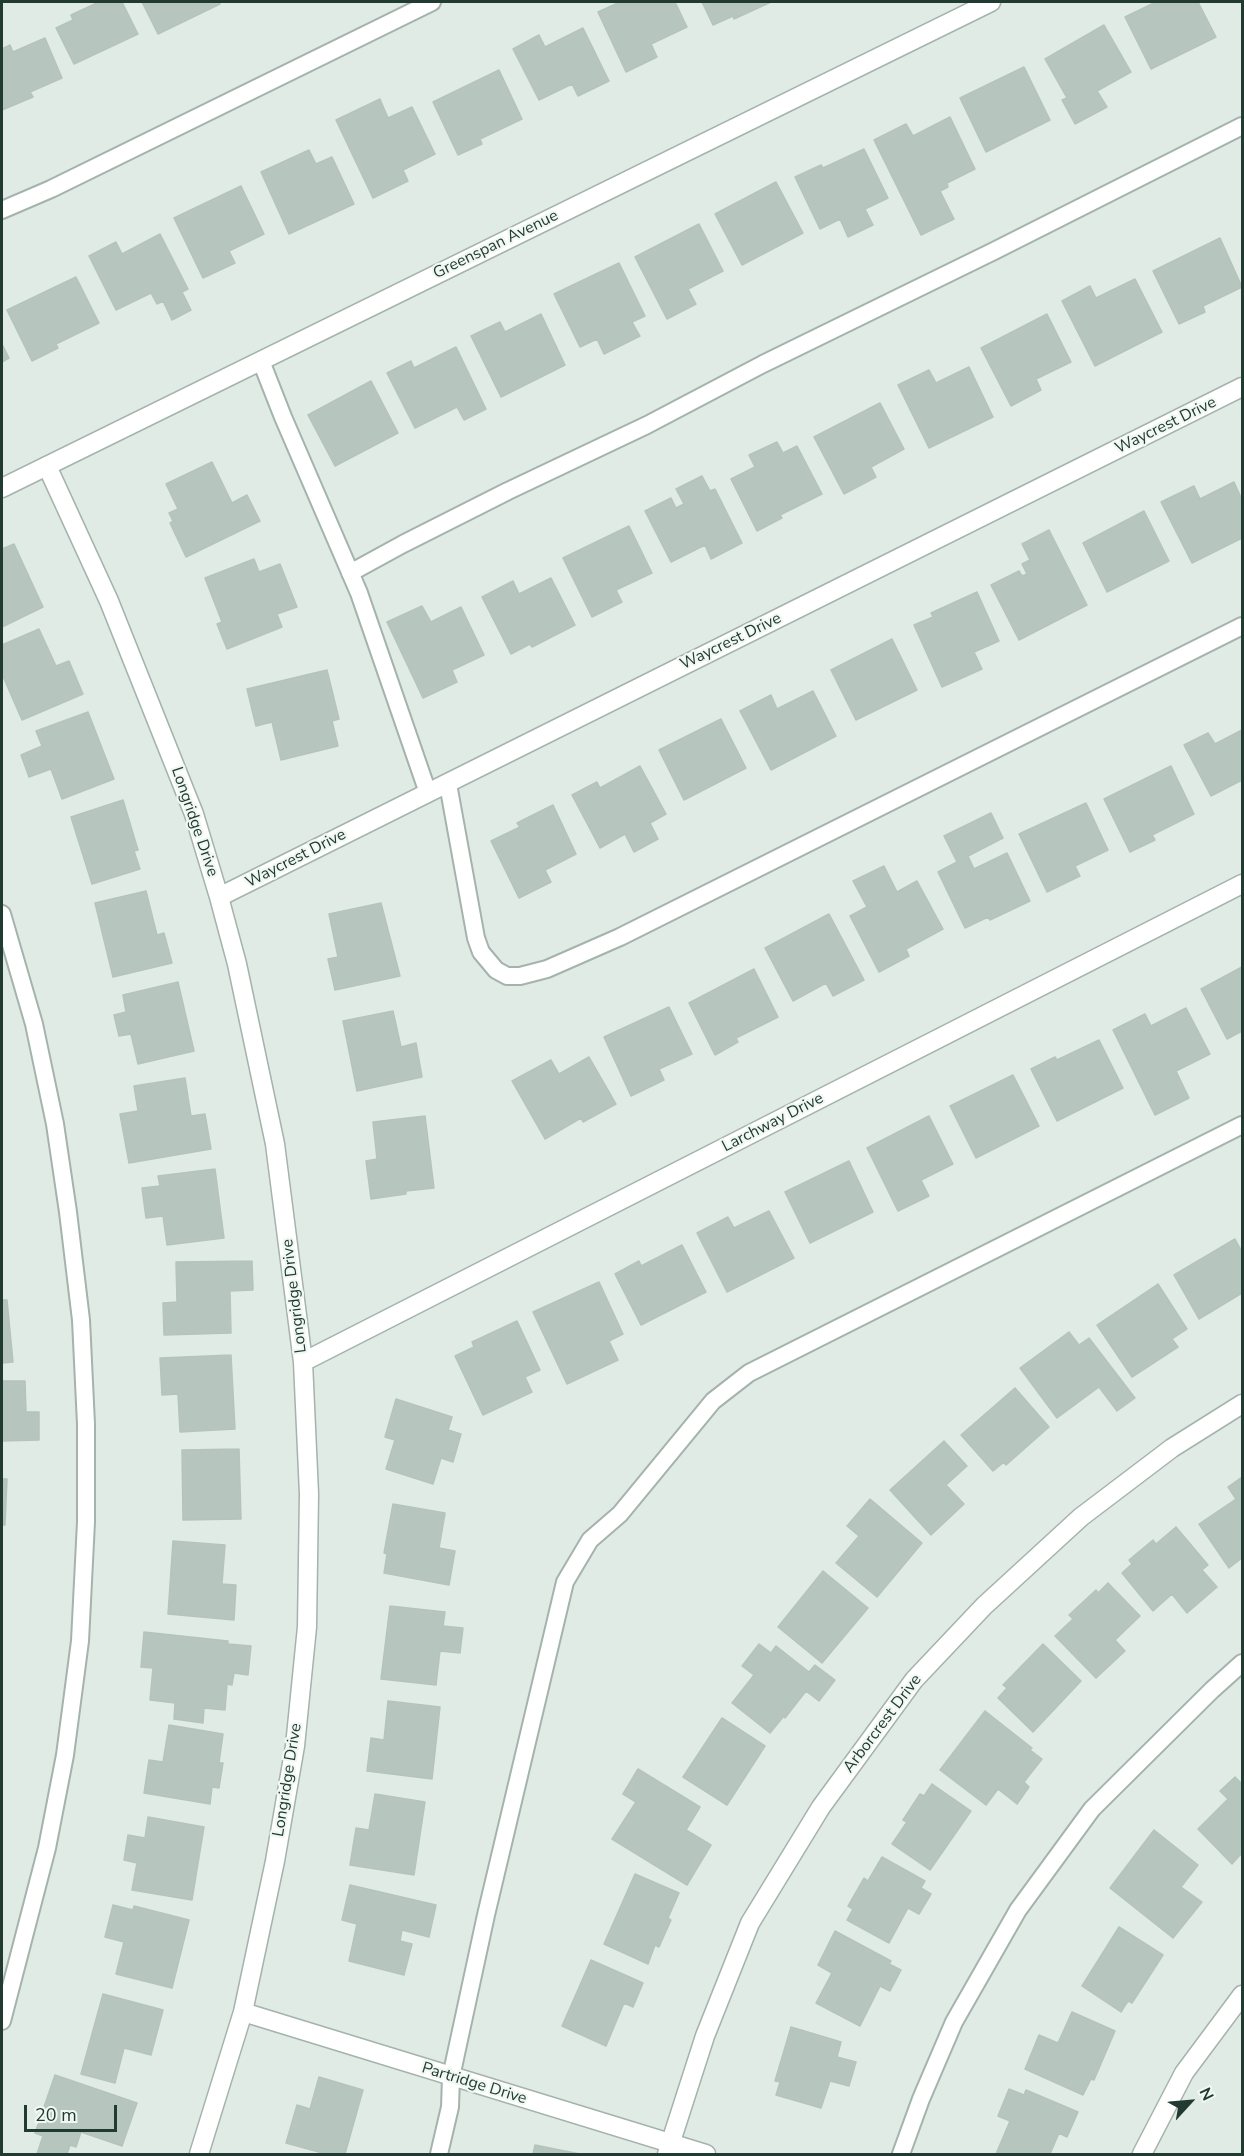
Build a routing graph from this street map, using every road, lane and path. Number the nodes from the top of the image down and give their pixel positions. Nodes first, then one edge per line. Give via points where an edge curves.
1 (432, 2) edge
2 (991, 2) edge
3 (1242, 126) edge
4 (2, 210) edge
5 (261, 361) junction
6 (1242, 387) edge
7 (47, 466) junction
8 (2, 488) edge
9 (350, 573) junction
10 (1242, 626) edge
11 (448, 784) junction
12 (429, 793) junction
13 (1242, 884) edge
14 (219, 897) junction
15 (2, 914) edge
16 (1242, 1125) edge
17 (303, 1362) junction
18 (1242, 1404) edge
19 (1242, 1663) edge
20 (1242, 1995) edge
21 (243, 2012) junction
22 (2, 2021) edge
23 (451, 2077) junction
24 (669, 2150) edge
25 (199, 2154) edge
26 (440, 2154) edge
27 (706, 2154) edge
28 (901, 2154) edge
29 (1142, 2154) edge

1 - 4 lane
2 - 5 street, Greenspan Avenue
3 - 9 lane
5 - 7 street, Greenspan Avenue
5 - 9 lane
6 - 11 street, Waycrest Drive
7 - 8 street, Greenspan Avenue
7 - 14 street, Longridge Drive via 114,611 194,814
9 - 12 lane
10 - 11 lane via 620,937 547,969 520,976 507,976 495,970 481,952
11 - 12 street, Waycrest Drive
12 - 14 street, Waycrest Drive
13 - 17 street, Larchway Drive
14 - 17 street, Longridge Drive via 237,964 274,1144
15 - 22 lane via 34,1024 67,1201 81,1320 86,1468 80,1641 65,1755 47,1848
16 - 23 lane via 749,1373 712,1401 620,1514 590,1540 565,1582
17 - 21 street, Longridge Drive via 309,1494 303,1684 275,1861
18 - 24 street, Arborcrest Drive via 1172,1448 1081,1517 984,1606 914,1680 821,1807 750,1923 705,2036
19 - 28 lane via 1092,1809 1018,1910 954,2022
20 - 29 street via 1184,2073
21 - 23 street, Partridge Drive
21 - 25 street, Longridge Drive
23 - 24 street, Partridge Drive
23 - 26 lane via 450,2107
24 - 27 street, Partridge Drive

